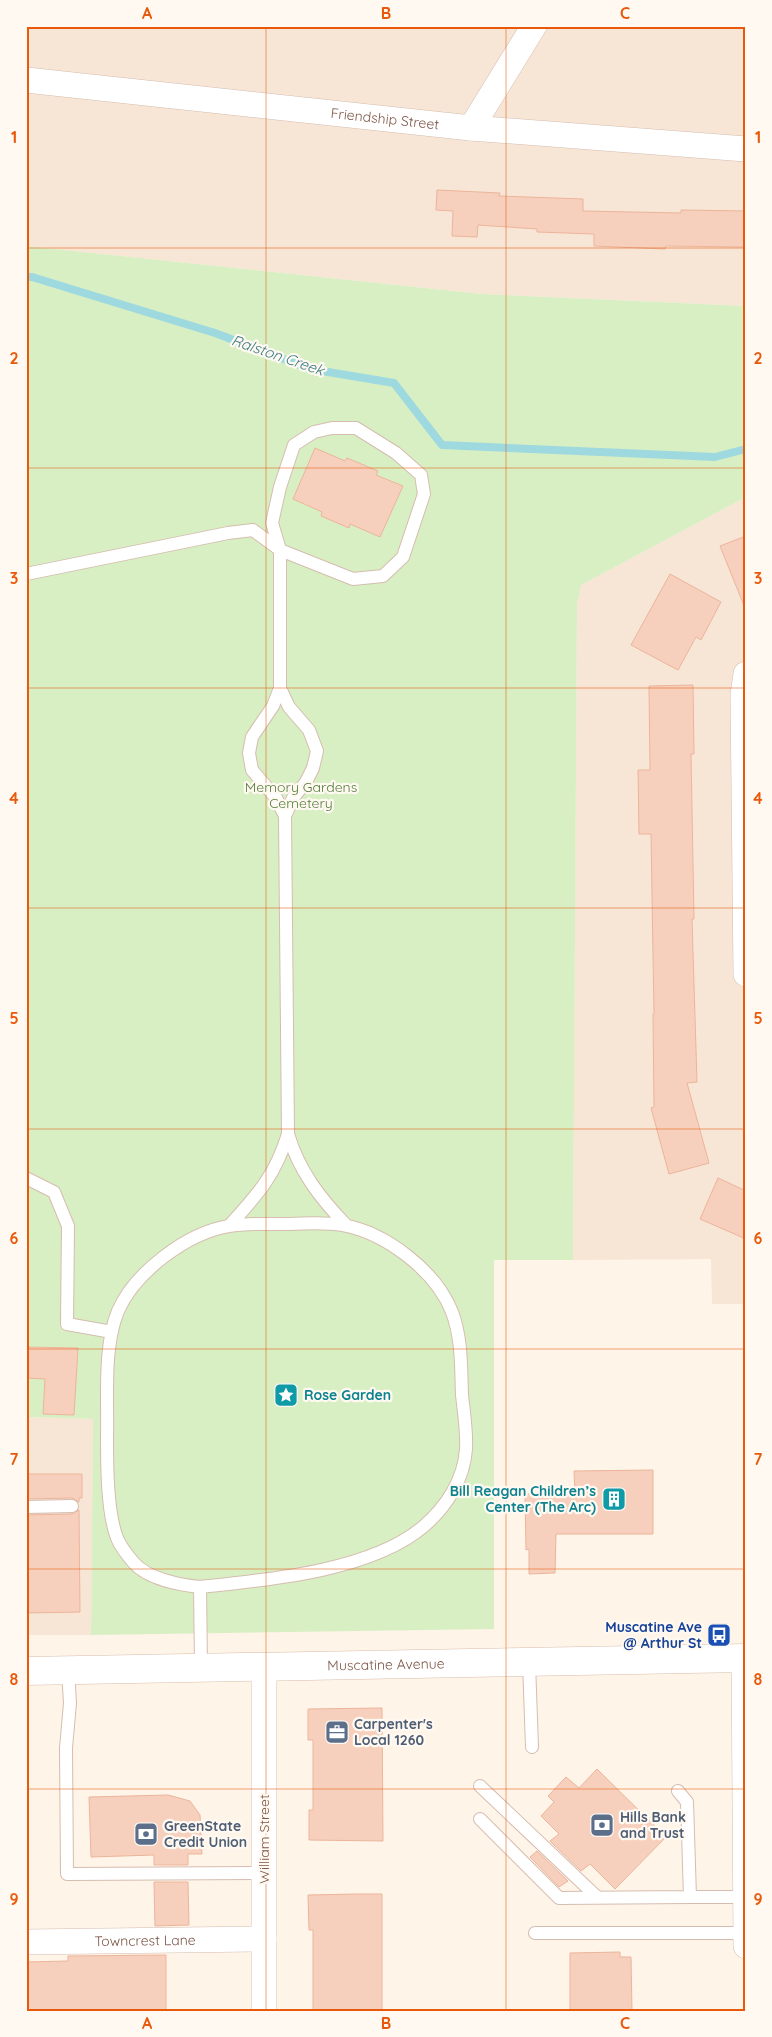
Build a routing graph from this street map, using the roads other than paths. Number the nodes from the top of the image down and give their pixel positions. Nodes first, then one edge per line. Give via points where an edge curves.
1 (534, 26) edge
2 (26, 80) edge
3 (470, 128) junction
4 (746, 149) edge
5 (280, 550) junction
6 (26, 574) edge
7 (746, 674) edge
8 (280, 688) junction
9 (285, 816) junction
10 (746, 974) edge
11 (288, 1134) junction
12 (26, 1178) edge
13 (346, 1225) junction
14 (229, 1226) junction
15 (112, 1332) junction
16 (72, 1506) dead end
17 (26, 1507) edge
18 (200, 1587) junction
19 (745, 1658) edge
20 (530, 1663) junction
21 (201, 1667) junction
22 (264, 1667) junction
23 (68, 1670) junction
24 (26, 1671) edge
25 (745, 1743) edge
26 (532, 1747) dead end
27 (480, 1786) dead end
28 (678, 1791) dead end
29 (480, 1819) dead end
30 (264, 1873) junction
31 (597, 1897) junction
32 (690, 1897) junction
33 (746, 1897) edge
34 (535, 1933) dead end
35 (746, 1933) edge
36 (264, 1939) junction
37 (26, 1942) edge
38 (746, 1946) edge
39 (264, 2011) edge

1 - 3 street
2 - 3 street, Friendship Street
3 - 4 street, Friendship Street
5 - 5 lane via 353,579 383,576 403,557 424,494 420,475 396,452 356,428 314,432 294,445 280,487 272,523
5 - 6 lane via 253,530
5 - 8 lane
7 - 10 street via 743,695
8 - 9 lane via 289,707 308,730 317,751 313,768
8 - 9 lane via 273,706 252,737 249,753 252,770 276,798
9 - 11 lane
11 - 13 lane via 305,1175
11 - 14 lane via 271,1177
12 - 15 lane via 54,1192 68,1226 67,1324
13 - 14 lane
13 - 18 lane via 396,1247 424,1269 444,1295 459,1340 466,1450 462,1471 448,1502 422,1528 389,1548 358,1561 316,1571
14 - 15 lane via 200,1234 159,1261 130,1291 118,1311
15 - 18 lane via 108,1362 107,1456 112,1521 118,1541 136,1566 162,1579
16 - 17 lane
18 - 21 lane
19 - 20 main road, Muscatine Avenue
19 - 25 street
20 - 22 main road, Muscatine Avenue
20 - 26 lane
21 - 22 main road, Muscatine Avenue
21 - 23 main road, Muscatine Avenue
22 - 30 street, William Street
23 - 24 main road, Muscatine Avenue
23 - 30 lane via 67,1874
25 - 33 street
27 - 31 lane
28 - 32 lane via 687,1802
29 - 31 lane via 559,1898
30 - 36 street, William Street
31 - 32 lane
32 - 33 lane
33 - 35 street
34 - 35 lane
35 - 38 street
36 - 37 street, Towncrest Lane
36 - 39 street, William Street

